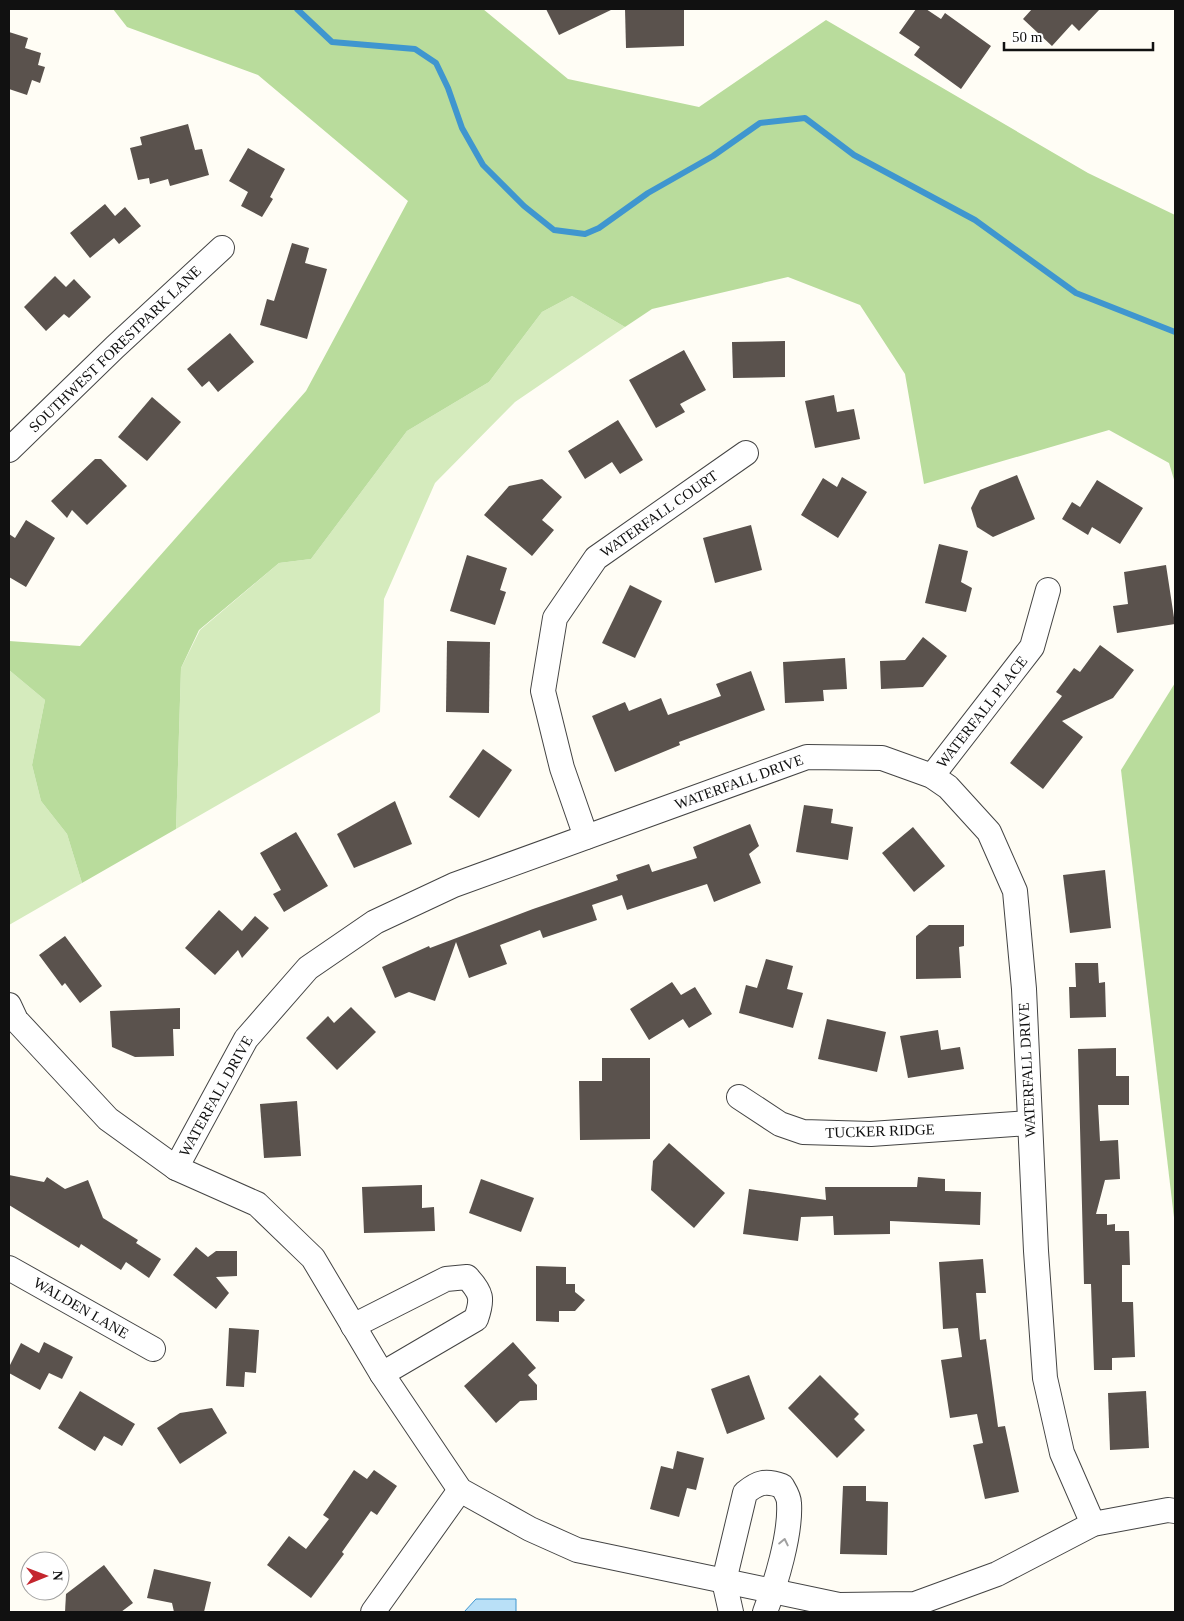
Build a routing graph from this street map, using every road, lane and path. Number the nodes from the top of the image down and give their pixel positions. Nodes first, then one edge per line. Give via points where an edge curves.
1 (222, 248) dead end
2 (9, 450) edge
3 (746, 453) dead end
4 (1048, 590) dead end
5 (932, 776) junction
6 (586, 837) junction
7 (9, 1005) edge
8 (739, 1097) dead end
9 (1030, 1123) junction
10 (176, 1168) junction
11 (9, 1268) edge
12 (353, 1326) junction
13 (152, 1349) dead end
14 (382, 1374) junction
15 (460, 1490) junction
16 (1175, 1511) edge
17 (1093, 1524) junction
18 (724, 1581) junction
19 (774, 1590) junction
20 (373, 1612) edge
21 (730, 1612) edge
22 (765, 1612) edge

1 - 2 street, SOUTHWEST FORESTPARK LANE
3 - 6 street, WATERFALL COURT via 596,558 555,618 543,691 562,768
4 - 5 street, WATERFALL PLACE via 1032,647
5 - 6 street, WATERFALL DRIVE via 882,758 807,757
5 - 9 street, WATERFALL DRIVE via 948,786 988,832 1015,891 1024,989
6 - 10 street, WATERFALL DRIVE via 454,885 375,922 308,968 246,1039
7 - 10 street via 16,1020 108,1119
8 - 9 street, TUCKER RIDGE via 780,1124 803,1132 871,1134
9 - 17 street, WATERFALL DRIVE via 1045,1378 1062,1453
10 - 12 street via 257,1204 313,1258
11 - 13 street, WALDEN LANE
12 - 14 street
12 - 14 street via 446,1279 468,1277 478,1289 482,1303 476,1319
14 - 15 street
15 - 18 street via 530,1529 577,1550
15 - 20 street
16 - 17 street
17 - 19 street via 997,1574 915,1604 839,1605
18 - 19 street
19 -> 18 street via 789,1520 789,1501 782,1486 769,1481 756,1484 745,1493
18 - 21 street
19 - 22 street

